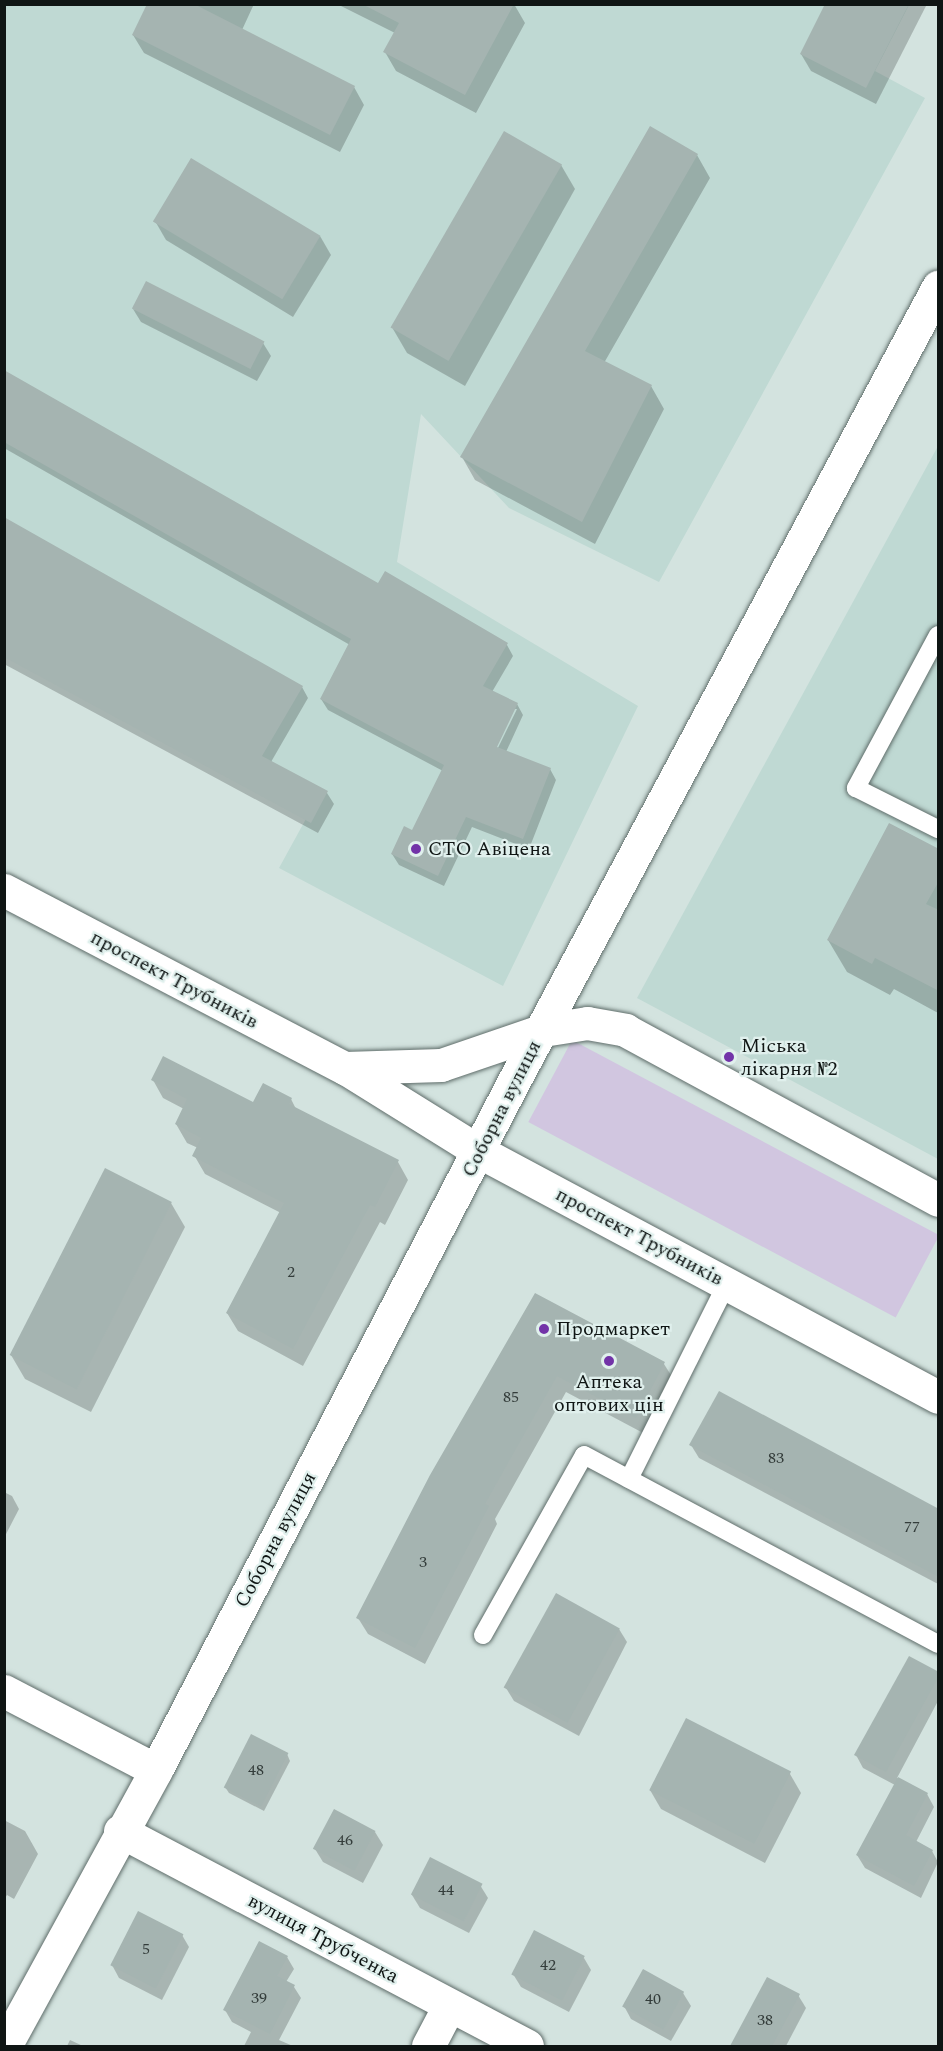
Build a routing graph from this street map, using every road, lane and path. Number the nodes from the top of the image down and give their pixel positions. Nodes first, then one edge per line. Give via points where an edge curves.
1 (939, 287) edge
2 (939, 635) edge
3 (939, 830) edge
4 (4, 890) edge
5 (543, 1030) junction
6 (345, 1068) junction
7 (480, 1152) junction
8 (939, 1200) edge
9 (727, 1283) junction
10 (939, 1397) edge
11 (629, 1479) junction
12 (483, 1635) dead end
13 (939, 1644) edge
14 (4, 1691) edge
15 (156, 1770) junction
16 (120, 1831) junction
17 (449, 2006) junction
18 (4, 2046) edge
19 (428, 2046) edge
20 (527, 2046) edge

1 - 5 street, Соборна вулиця
2 - 3 lane via 856,788
4 - 6 street, проспект Трубників
5 - 6 street, проспект Трубників via 441,1065
5 - 7 street, Соборна вулиця
5 - 8 street, проспект Трубників via 587,1023 625,1030
6 - 7 street, проспект Трубників
7 - 9 street, проспект Трубників
7 - 15 street, Соборна вулиця
9 - 10 street, проспект Трубників
9 - 11 lane
11 - 12 lane via 584,1455
11 - 13 lane
14 - 15 street
15 - 16 street, Соборна вулиця
16 - 17 street, вулиця Трубченка
16 - 18 street, Соборна вулиця
17 - 19 street
17 - 20 street, вулиця Трубченка

